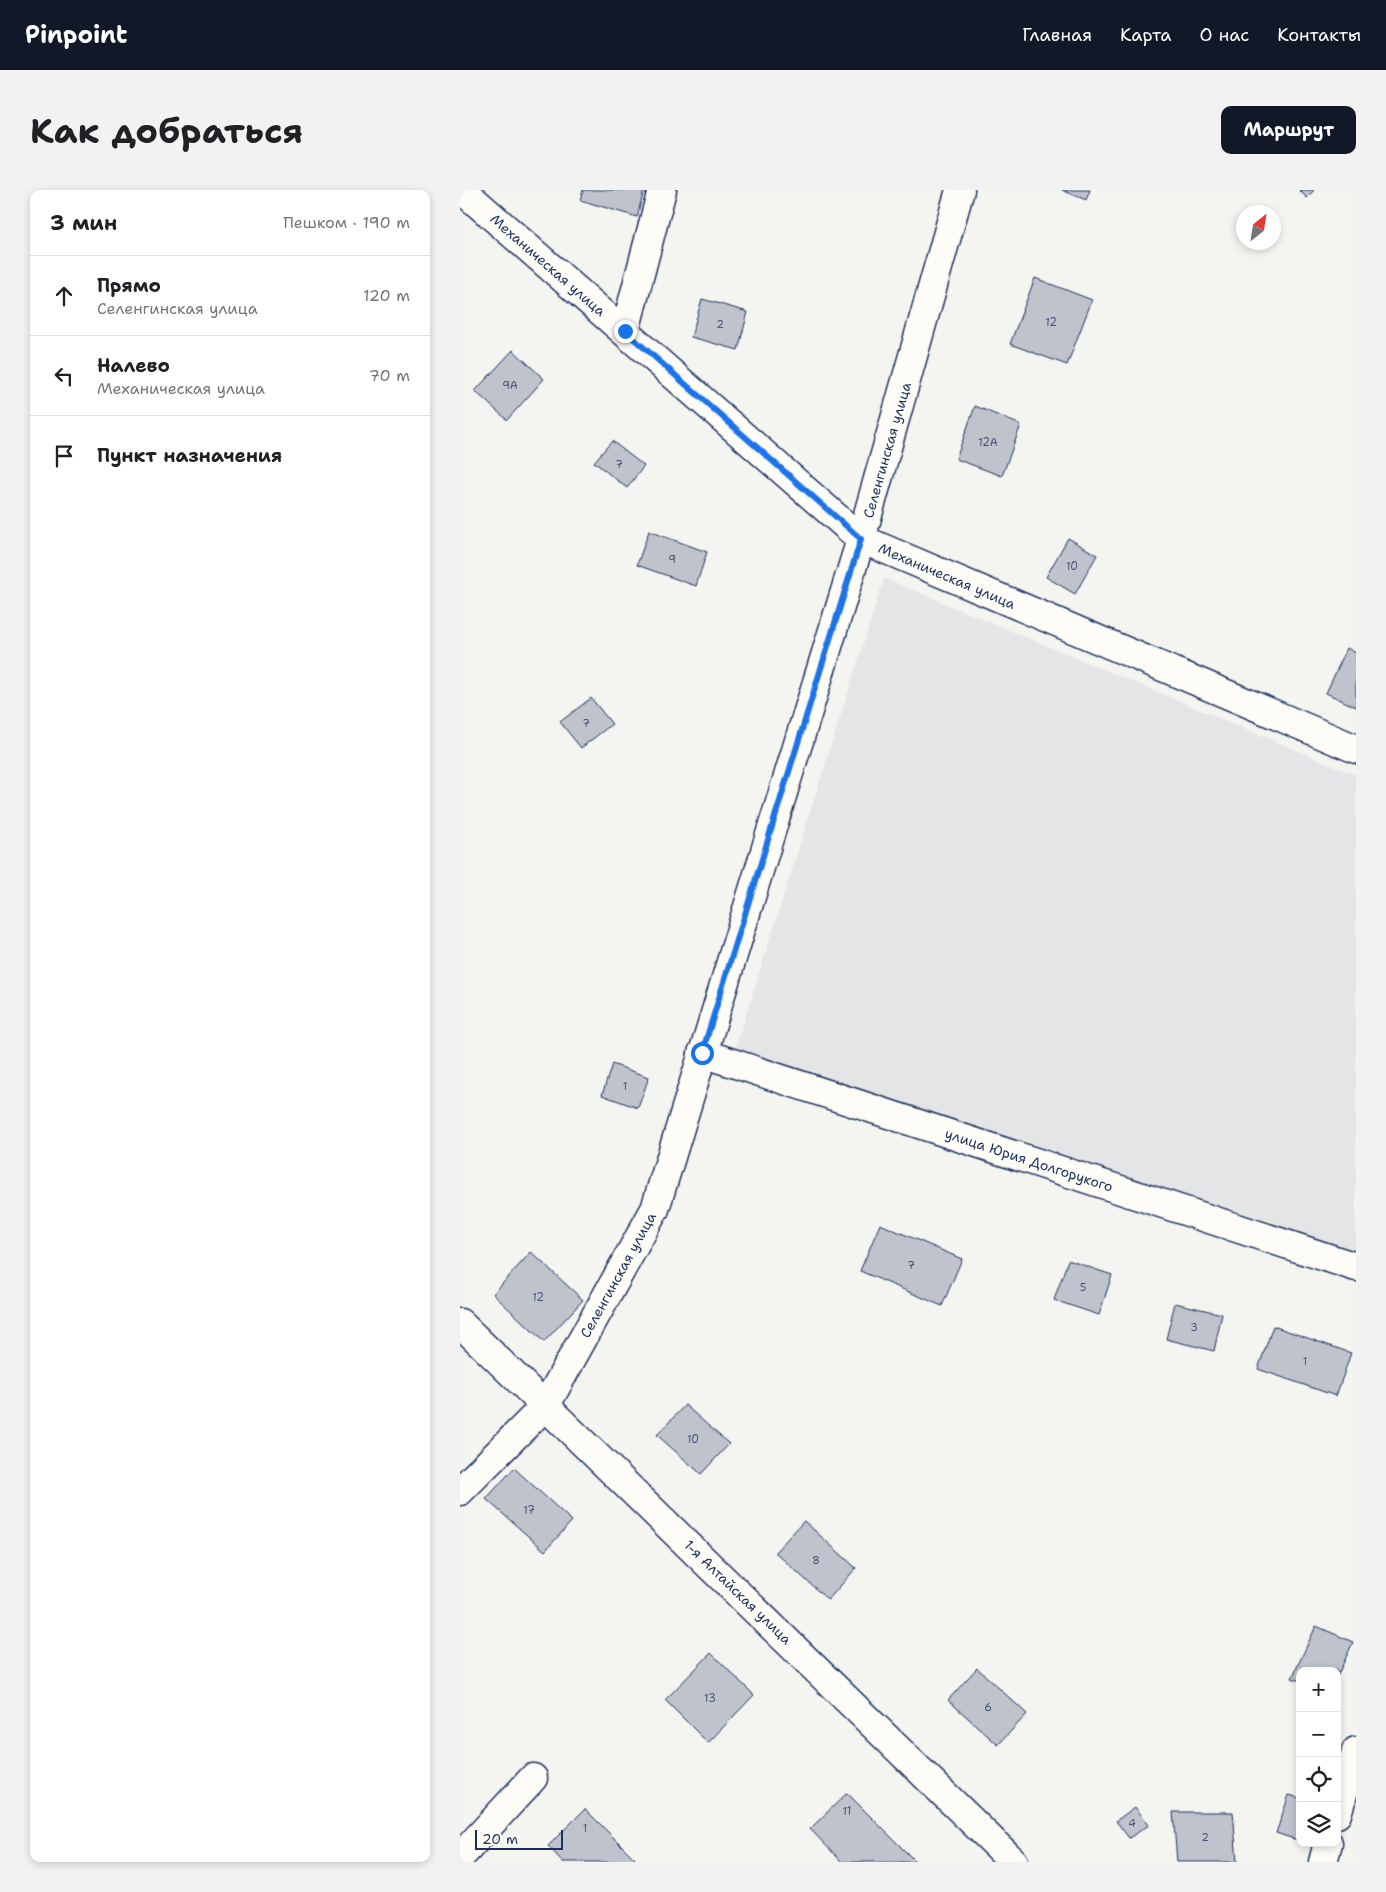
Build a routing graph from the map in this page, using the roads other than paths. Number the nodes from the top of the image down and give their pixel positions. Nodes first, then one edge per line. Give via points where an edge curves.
1 (462, 190) edge
2 (662, 190) edge
3 (960, 190) edge
4 (625, 331) junction
5 (861, 539) junction
6 (1356, 749) edge
7 (702, 1053) junction
8 (1356, 1267) edge
9 (460, 1323) edge
10 (546, 1405) junction
11 (460, 1491) edge
12 (1356, 1751) edge
13 (532, 1778) dead end
14 (1341, 1802) edge
15 (1327, 1847) edge
16 (460, 1857) edge
17 (1014, 1862) edge
18 (1323, 1862) edge

1 - 4 street, Механическая улица
2 - 4 street
3 - 5 street, Селенгинская улица
4 - 5 street, Механическая улица
5 - 6 street, Механическая улица
5 - 7 street, Селенгинская улица
7 - 8 street, улица Юрия Долгорукого
7 - 10 street, Селенгинская улица via 655,1209
9 - 10 street, 1-я Алтайская улица
10 - 11 street, Селенгинская улица
10 - 17 street, 1-я Алтайская улица
12 - 14 street
13 - 16 street
15 - 18 street

